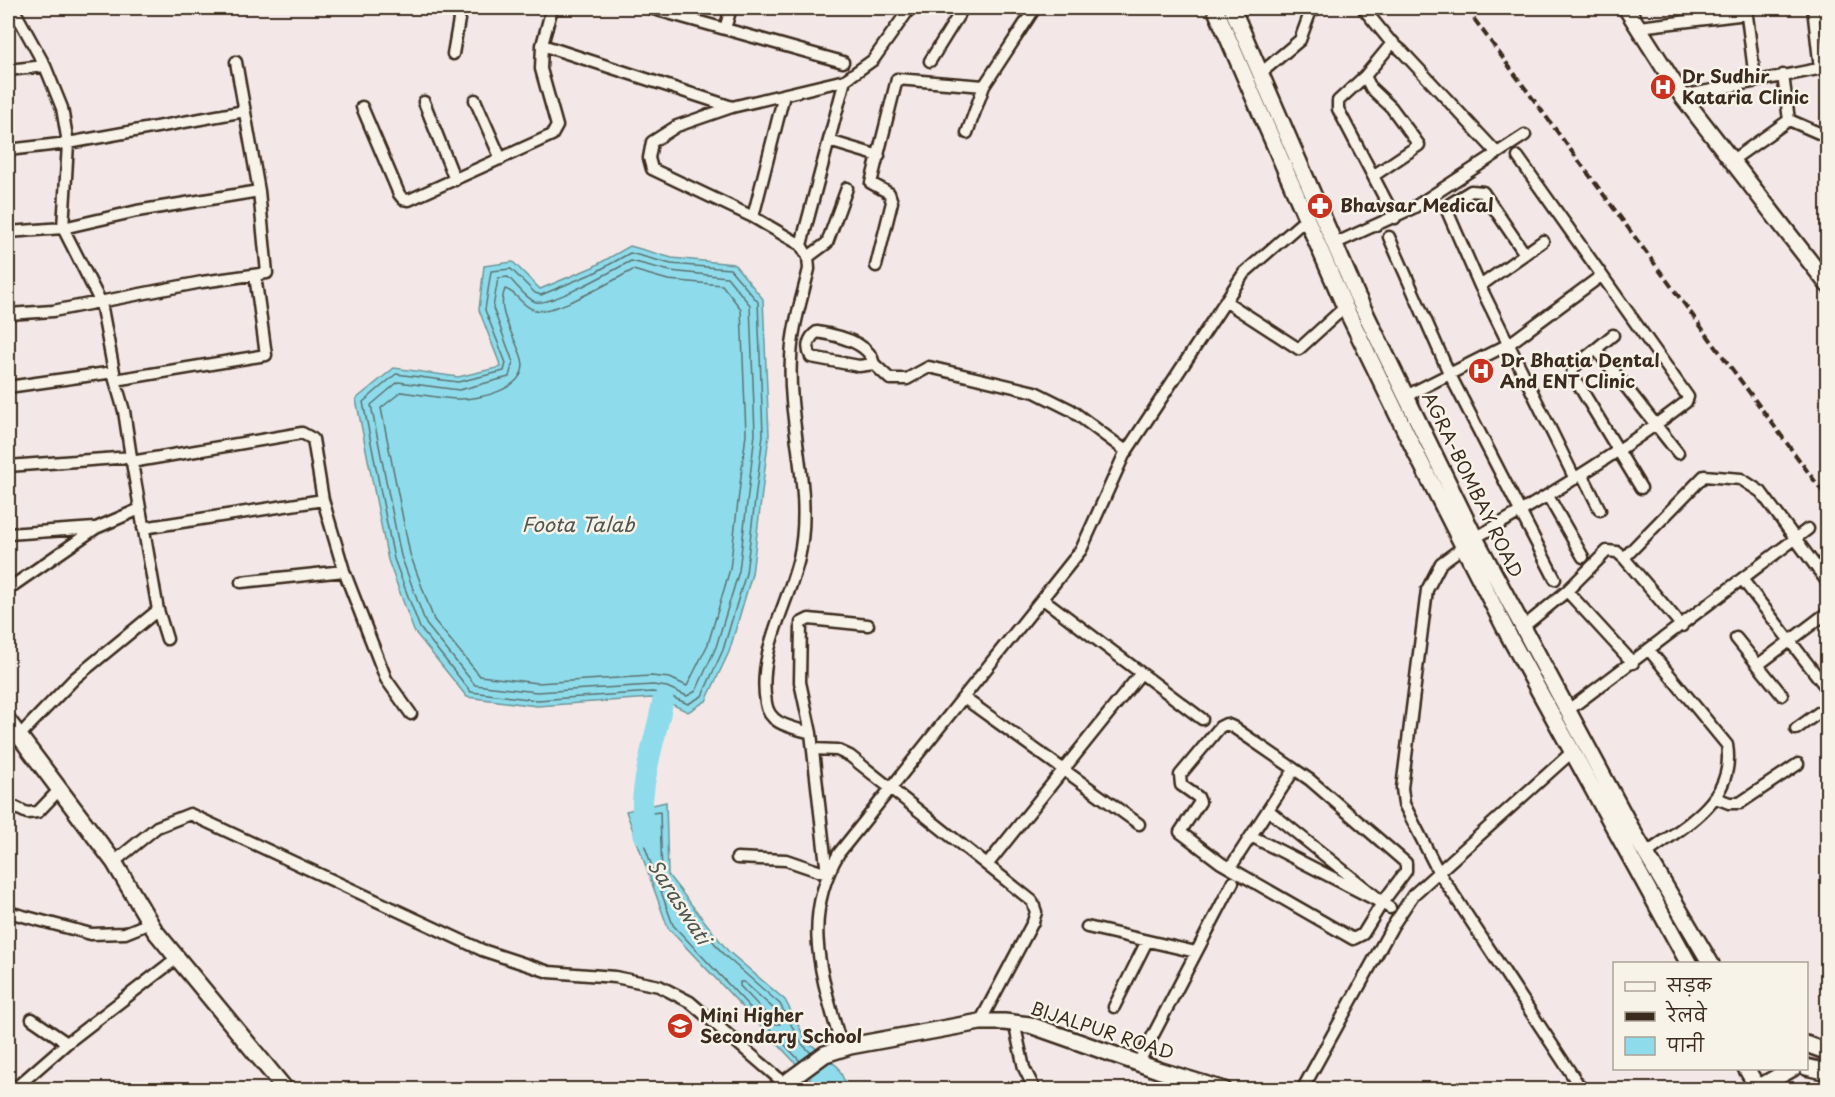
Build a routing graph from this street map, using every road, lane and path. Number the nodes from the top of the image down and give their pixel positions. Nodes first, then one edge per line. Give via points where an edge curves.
1 (13, 8) edge
2 (461, 8) edge
3 (552, 8) edge
4 (650, 8) edge
5 (731, 8) edge
6 (910, 8) edge
7 (963, 8) edge
8 (1035, 8) edge
9 (1215, 8) edge
10 (1232, 8) edge
11 (1316, 8) edge
12 (1363, 8) edge
13 (1626, 8) edge
14 (1814, 8) edge
15 (1746, 11) edge
16 (1639, 27) junction
17 (725, 29) junction
18 (1393, 42) junction
19 (542, 45) junction
20 (453, 54) dead end
21 (930, 61) dead end
22 (236, 62) dead end
23 (843, 62) dead end
24 (45, 66) junction
25 (1824, 68) edge
26 (8, 70) edge
27 (1262, 72) junction
28 (1783, 75) junction
29 (1365, 76) junction
30 (1755, 79) junction
31 (845, 80) junction
32 (984, 86) junction
33 (784, 95) junction
34 (1682, 96) junction
35 (475, 100) dead end
36 (424, 102) dead end
37 (362, 107) dead end
38 (732, 107) junction
39 (245, 111) junction
40 (1789, 120) junction
41 (967, 133) dead end
42 (1525, 135) dead end
43 (1827, 137) edge
44 (829, 141) junction
45 (68, 143) junction
46 (8, 150) edge
47 (1497, 153) junction
48 (879, 156) junction
49 (1518, 157) dead end
50 (501, 159) junction
51 (1731, 161) junction
52 (1373, 176) junction
53 (455, 180) junction
54 (847, 188) dead end
55 (259, 191) junction
56 (753, 217) junction
57 (1395, 218) junction
58 (1306, 219) junction
59 (63, 228) junction
60 (8, 232) edge
61 (1389, 237) dead end
62 (1543, 241) dead end
63 (1334, 244) junction
64 (801, 245) junction
65 (1525, 254) junction
66 (808, 257) junction
67 (876, 266) dead end
68 (255, 275) junction
69 (1601, 276) junction
70 (1827, 285) edge
71 (1480, 286) junction
72 (1225, 301) junction
73 (101, 303) junction
74 (1345, 307) junction
75 (8, 314) edge
76 (1613, 335) dead end
77 (1509, 344) junction
78 (1596, 349) junction
79 (874, 364) junction
80 (1449, 373) junction
81 (114, 376) junction
82 (8, 387) edge
83 (1406, 396) junction
84 (1656, 426) junction
85 (1616, 450) junction
86 (1126, 451) junction
87 (1678, 453) dead end
88 (131, 459) junction
89 (8, 466) edge
90 (1578, 477) junction
91 (1641, 488) dead end
92 (1548, 496) junction
93 (323, 500) junction
94 (140, 509) junction
95 (1600, 510) dead end
96 (1521, 512) junction
97 (96, 528) junction
98 (143, 528) junction
99 (1808, 529) dead end
100 (8, 534) edge
101 (1795, 539) junction
102 (1469, 542) junction
103 (1583, 557) dead end
104 (1624, 558) junction
105 (344, 571) junction
106 (1555, 579) dead end
107 (1742, 579) junction
108 (241, 582) dead end
109 (1827, 583) edge
110 (8, 589) edge
111 (1567, 591) junction
112 (1043, 599) junction
113 (158, 610) junction
114 (1827, 612) edge
115 (868, 625) dead end
116 (1682, 626) junction
117 (1522, 628) junction
118 (1736, 638) dead end
119 (167, 639) dead end
120 (1789, 641) junction
121 (1649, 650) junction
122 (1633, 663) junction
123 (1758, 665) junction
124 (1141, 673) junction
125 (1827, 690) edge
126 (1782, 695) dead end
127 (964, 698) junction
128 (1827, 706) edge
129 (1567, 711) junction
130 (411, 714) dead end
131 (1202, 718) dead end
132 (8, 721) edge
133 (1796, 729) dead end
134 (811, 734) junction
135 (19, 736) junction
136 (813, 749) junction
137 (1572, 752) junction
138 (1798, 764) dead end
139 (1064, 770) junction
140 (1294, 770) junction
141 (60, 789) junction
142 (891, 789) junction
143 (1716, 798) junction
144 (8, 804) edge
145 (1268, 810) junction
146 (1139, 824) dead end
147 (1251, 836) junction
148 (1647, 853) junction
149 (737, 858) dead end
150 (114, 862) junction
151 (987, 865) junction
152 (1230, 868) junction
153 (1438, 871) junction
154 (827, 874) junction
155 (1233, 882) dead end
156 (1392, 908) junction
157 (8, 912) edge
158 (150, 923) junction
159 (1087, 927) dead end
160 (1148, 941) junction
161 (1196, 952) junction
162 (177, 958) junction
163 (1688, 962) edge
164 (1710, 962) edge
165 (1113, 1007) dead end
166 (32, 1019) dead end
167 (980, 1022) junction
168 (1014, 1022) junction
169 (67, 1042) junction
170 (1808, 1045) edge
171 (842, 1049) junction
172 (1827, 1052) edge
173 (1138, 1064) junction
174 (1808, 1067) edge
175 (1747, 1070) edge
176 (1775, 1072) edge
177 (1827, 1072) edge
178 (784, 1083) edge
179 (1200, 1086) edge
180 (34, 1089) edge
181 (286, 1089) edge
182 (1035, 1089) edge
183 (1224, 1089) edge
184 (1302, 1089) edge
185 (1582, 1089) edge
186 (1759, 1089) edge
187 (1784, 1089) edge

1 - 24 street
2 - 20 street
3 - 19 street
4 - 17 street
5 - 17 street
6 - 31 street via 873,60
7 - 21 street
8 - 32 street
9 - 58 main road, AGRA-BOMBAY ROAD
10 - 27 main road, AGRA-BOMBAY ROAD
11 - 27 street via 1310,13 1300,40
12 - 18 street
13 - 16 main road
14 - 25 street
15 - 16 street
15 - 30 street
16 - 34 main road
17 - 23 street
18 - 29 street
18 - 47 street
19 - 38 street
19 - 50 street via 541,69 557,126 552,135
22 - 39 street
24 - 26 street
24 - 45 street via 62,108
25 - 28 street
27 - 63 main road, AGRA-BOMBAY ROAD
28 - 30 street
28 - 40 street
29 - 52 street via 1338,101 1338,109
29 - 52 street via 1419,145
30 - 34 street
31 - 33 street
31 - 44 street
32 - 41 street
32 - 48 street via 897,79
33 - 38 street
33 - 56 street
34 - 51 main road
35 - 50 street
36 - 53 street
37 - 53 street via 403,199
38 - 56 street via 662,133 652,142 649,158 652,169
39 - 45 street
39 - 55 street
40 - 43 street
40 - 51 street
42 - 47 street
44 - 48 street
44 - 64 street
45 - 46 street
45 - 59 street
47 - 57 street
48 - 67 street via 871,183 889,193 892,202
49 - 69 street
50 - 53 street
51 - 70 main road
52 - 57 street
54 - 66 street via 827,243
55 - 59 street
55 - 68 street via 267,273
56 - 64 street
57 - 63 street
58 - 72 street via 1244,273
58 - 74 main road, AGRA-BOMBAY ROAD
59 - 60 street
59 - 73 street
61 - 80 street
62 - 65 street
63 - 83 main road, AGRA-BOMBAY ROAD
64 - 66 street
65 - 71 street
65 - 71 street via 1480,190 1450,204 1448,213
66 - 134 street via 791,358 803,491 802,542 774,634 764,688 768,714 773,720
68 - 73 street
68 - 81 street via 266,355
69 - 77 street
69 - 84 street via 1687,393 1686,402
71 - 77 street
72 - 74 street via 1299,349
72 - 86 street
73 - 75 street
73 - 81 street
74 - 102 main road, AGRA-BOMBAY ROAD
76 - 78 street
77 - 80 street
77 - 90 street
78 - 84 street
78 - 85 street via 1574,367 1572,374
79 - 79 street via 859,366 817,360 808,351 809,342 818,332 827,334 864,348
79 - 86 street via 898,381 928,368 1035,392 1071,410
80 - 83 street
80 - 96 street
81 - 82 street
81 - 88 street
83 - 102 main road, AGRA-BOMBAY ROAD
84 - 85 street
84 - 87 street
85 - 90 street
85 - 91 street
86 - 112 street via 1082,550
88 - 89 street
88 - 93 street via 302,433 313,439
88 - 94 street
90 - 92 street
90 - 95 street
92 - 96 street
92 - 103 street
93 - 98 street
93 - 105 street
94 - 97 street
94 - 98 street
96 - 102 street
96 - 106 street
97 - 100 street
97 - 110 street
98 - 113 street
99 - 101 street
101 - 104 street via 1750,483 1741,478 1711,475 1698,480
101 - 107 street
101 - 109 street
102 - 117 main road, AGRA-BOMBAY ROAD
102 - 137 main road, AGRA-BOMBAY ROAD
102 - 153 street via 1441,563 1427,590 1402,788 1404,804
104 - 111 street via 1607,551
104 - 116 street
105 - 108 street
105 - 130 street via 386,679
107 - 116 street
107 - 120 street
111 - 117 street
111 - 122 street
112 - 124 street
112 - 127 street
113 - 119 street
113 - 135 street via 75,678
114 - 120 street
115 - 134 street via 809,619 801,623 800,682
116 - 121 street
117 - 129 main road, AGRA-BOMBAY ROAD
118 - 123 street
120 - 123 street
120 - 125 street
121 - 122 street
121 - 143 street via 1727,745 1728,764
122 - 129 street
123 - 126 street
124 - 131 street
124 - 139 street
127 - 139 street
127 - 142 street
128 - 133 street
129 - 148 main road, AGRA-BOMBAY ROAD
132 - 135 main road
134 - 136 street
135 - 141 main road
136 - 142 street via 843,752
136 - 154 street
137 - 153 street
137 - 163 main road, AGRA-BOMBAY ROAD
138 - 143 street via 1745,801 1729,803
139 - 146 street
139 - 151 street
140 - 145 street
140 - 152 street via 1226,724 1180,775 1181,785 1200,801 1180,832
140 - 156 street via 1406,863
141 - 144 street via 38,812 27,813
141 - 150 main road
142 - 151 street
142 - 154 street via 839,853
143 - 148 street
145 - 147 street
145 - 156 street
147 - 152 street
147 - 156 street
148 - 164 main road, AGRA-BOMBAY ROAD
149 - 154 street via 786,860
150 - 158 main road
150 - 178 street via 158,826 190,814 482,950 549,972 615,977 659,986 690,1002
151 - 167 street via 1032,901 1036,912
152 - 156 street via 1353,939
153 - 156 street via 1413,895
153 - 185 street
154 - 171 street via 818,912 817,955
155 - 161 street
156 - 184 street
157 - 158 street via 91,934 125,933
158 - 162 main road
159 - 160 street
160 - 161 street
160 - 165 street
161 - 173 street
162 - 169 street
162 - 181 main road
166 - 169 street
167 - 168 main road, BIJALPUR ROAD
167 - 171 main road, BIJALPUR ROAD
168 - 173 main road, BIJALPUR ROAD
168 - 182 street via 1024,1068
169 - 180 street via 20,1084
170 - 172 main road
171 - 178 main road, BIJALPUR ROAD via 825,1054
173 - 179 main road, BIJALPUR ROAD
174 - 177 main road
175 - 186 main road
176 - 186 main road
176 - 187 main road
179 - 183 main road, BIJALPUR ROAD

